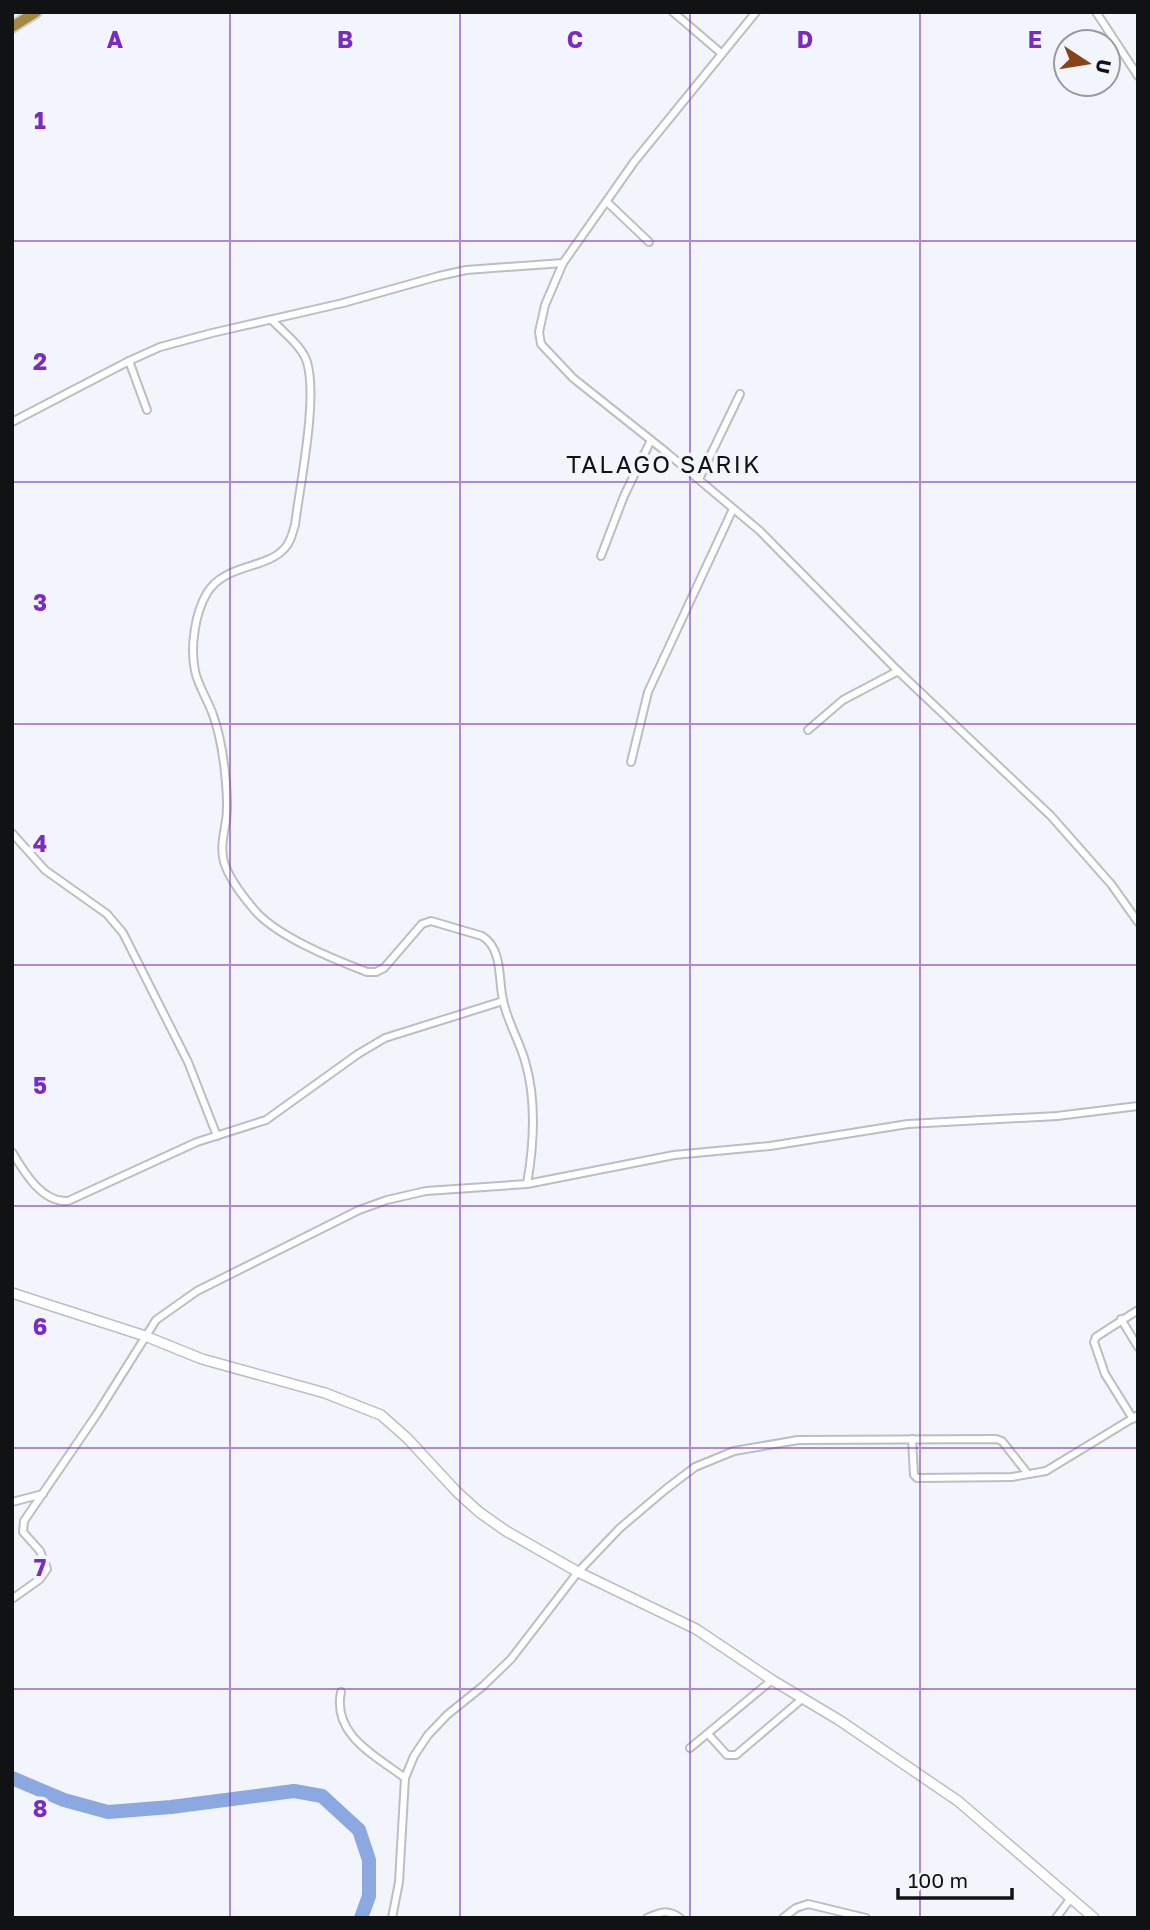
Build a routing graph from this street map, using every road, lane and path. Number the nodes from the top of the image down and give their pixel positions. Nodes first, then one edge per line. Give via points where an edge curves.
1 (36, 12) edge
2 (673, 12) edge
3 (756, 12) edge
4 (1096, 12) edge
5 (12, 27) edge
6 (721, 54) junction
7 (1138, 76) edge
8 (607, 202) junction
9 (649, 242) dead end
10 (563, 263) junction
11 (272, 320) junction
12 (129, 361) junction
13 (740, 394) dead end
14 (147, 410) dead end
15 (12, 422) edge
16 (651, 440) junction
17 (699, 479) junction
18 (733, 509) junction
19 (601, 556) dead end
20 (898, 671) junction
21 (808, 730) dead end
22 (631, 762) dead end
23 (12, 833) edge
24 (1138, 922) edge
25 (503, 1001) junction
26 (1138, 1106) edge
27 (217, 1136) junction
28 (12, 1152) edge
29 (527, 1184) junction
30 (12, 1293) edge
31 (1138, 1310) edge
32 (1121, 1319) junction
33 (145, 1336) junction
34 (1138, 1347) edge
35 (1135, 1417) edge
36 (912, 1439) junction
37 (1028, 1474) junction
38 (43, 1494) junction
39 (12, 1502) edge
40 (578, 1572) junction
41 (12, 1599) edge
42 (772, 1681) junction
43 (341, 1692) dead end
44 (802, 1699) junction
45 (708, 1734) junction
46 (690, 1748) dead end
47 (405, 1778) junction
48 (1071, 1898) junction
49 (392, 1918) edge
50 (647, 1918) edge
51 (680, 1918) edge
52 (783, 1918) edge
53 (866, 1918) edge
54 (1056, 1918) edge
55 (1094, 1918) edge

1 - 5 highway
2 - 6 street
3 - 6 street
4 - 7 street
6 - 8 street
8 - 9 street
8 - 10 street
10 - 11 street via 466,270
10 - 16 street via 545,305 541,344 573,378
11 - 12 street via 160,347
11 - 25 street via 302,351 310,381 295,525 282,552 236,570 208,590 195,627 195,671 213,715 225,764 223,862 266,923 367,972 384,968 422,924 431,921 482,936 496,950
12 - 14 street
12 - 15 street
13 - 17 street
16 - 17 street
16 - 19 street
17 - 18 street
18 - 20 street
18 - 22 street via 649,692
20 - 21 street via 844,700
20 - 24 street via 1051,816
23 - 27 street via 45,870 107,914 123,933 188,1062
25 - 27 street via 385,1038 273,1116
25 - 29 street via 528,1072 534,1135
26 - 29 street via 1057,1116 908,1124 770,1146 674,1155
27 - 28 street via 68,1201 49,1196 26,1175
29 - 33 street via 426,1191 359,1210 197,1291 156,1320
30 - 33 street
31 - 32 street
32 - 34 street
32 - 35 street via 1096,1337 1094,1345 1105,1374
33 - 38 street
33 - 40 street via 202,1359 369,1408 407,1438 479,1512
35 - 37 street via 1046,1471
36 - 37 street via 996,1439
36 - 37 street via 914,1475 922,1479
36 - 40 street via 798,1440 734,1451 695,1467 666,1489
38 - 39 street
38 - 41 street via 24,1521 23,1532 40,1551 47,1569
40 - 42 street via 696,1629
40 - 47 street via 511,1659 428,1735
42 - 44 street
42 - 45 street
43 - 47 street via 343,1723 362,1748
44 - 45 street via 736,1755 727,1755
44 - 48 street via 958,1801
45 - 46 street
47 - 49 street via 399,1882
48 - 54 street
48 - 55 street
50 - 51 street via 663,1911
52 - 53 street via 808,1904

